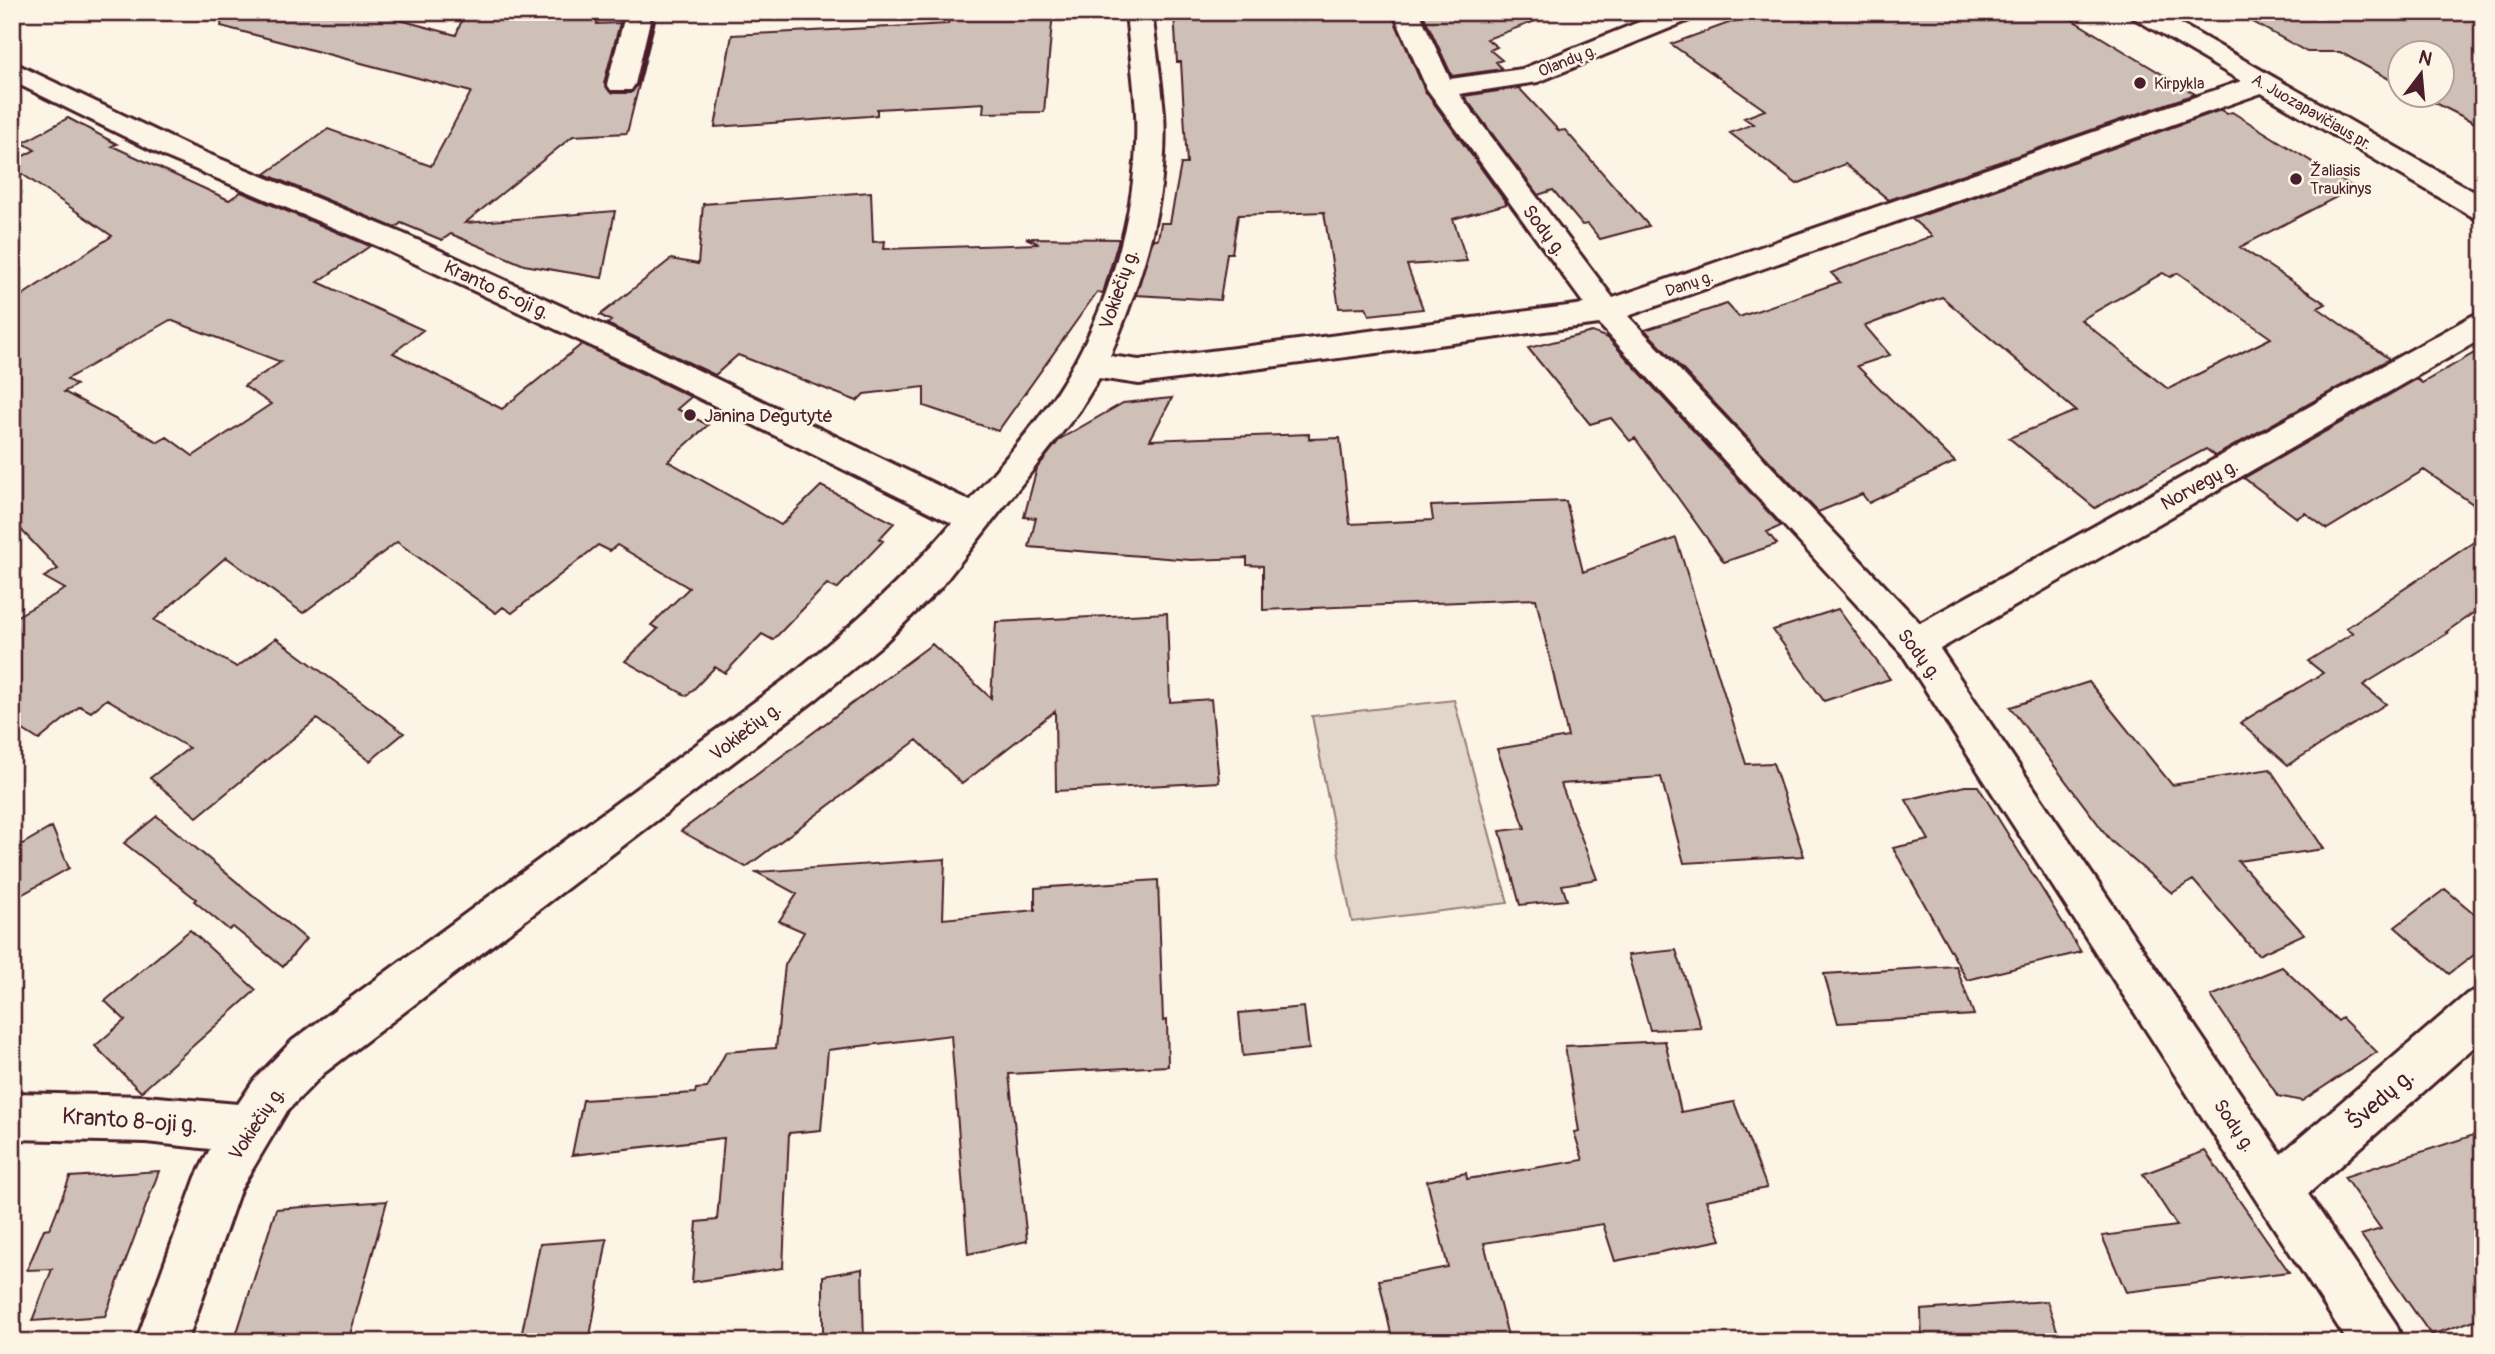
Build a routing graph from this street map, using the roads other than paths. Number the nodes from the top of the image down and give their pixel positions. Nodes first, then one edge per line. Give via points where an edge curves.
1 (639, 12) edge
2 (1139, 12) edge
3 (1406, 12) edge
4 (1688, 12) edge
5 (2141, 12) edge
6 (12, 70) edge
7 (2263, 83) junction
8 (621, 84) dead end
9 (1441, 89) junction
10 (2483, 210) edge
11 (1606, 312) junction
12 (2483, 324) edge
13 (1090, 365) junction
14 (976, 519) junction
15 (1916, 644) junction
16 (2483, 1009) edge
17 (12, 1116) edge
18 (248, 1129) junction
19 (2277, 1189) junction
20 (161, 1342) edge
21 (2378, 1342) edge

1 - 8 street
2 - 13 street, Vokiečių g. via 1150,115 1147,184 1121,290
3 - 9 street, Sodų g.
4 - 9 street, Olandų g. via 1528,76
5 - 7 street, A. Juozapavičiaus pr.
6 - 14 street, Kranto 6-oji g. via 176,151 393,242 638,354
7 - 10 street, A. Juozapavičiaus pr.
7 - 11 street, Danų g.
9 - 11 street, Sodų g.
11 - 13 street, Danų g. via 1139,372
11 - 15 street, Sodų g.
12 - 15 street, Norvegų g.
13 - 14 street, Vokiečių g.
14 - 18 street, Vokiečių g. via 928,579 871,632 308,1057 271,1095
15 - 19 street, Sodų g.
16 - 19 street, Švedų g.
17 - 18 street, Kranto 8-oji g. via 146,1119
18 - 20 street, Vokiečių g. via 220,1177
19 - 21 street, Sodų g.

